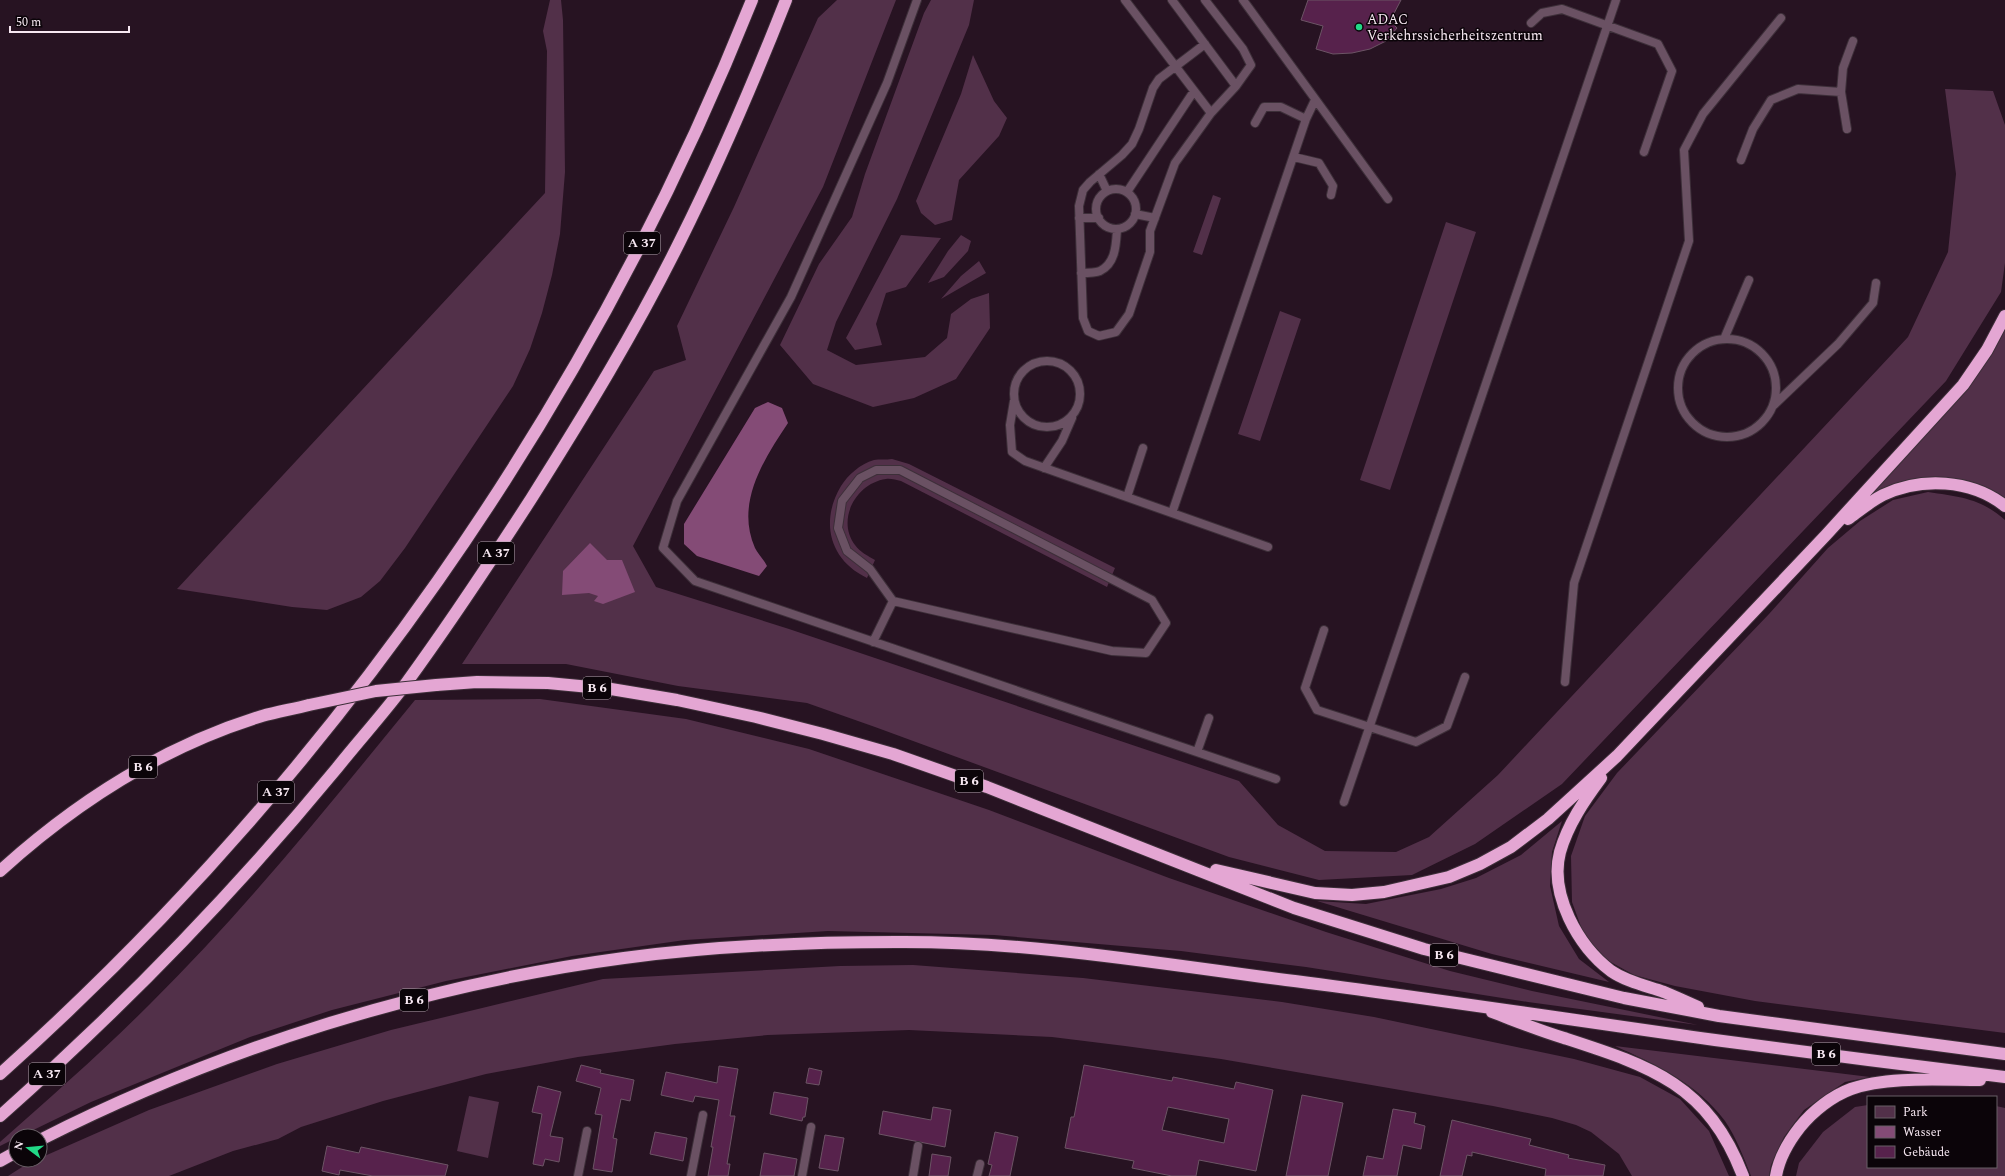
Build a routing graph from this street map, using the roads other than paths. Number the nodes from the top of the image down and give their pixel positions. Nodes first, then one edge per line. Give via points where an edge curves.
1 (752, 0) edge
2 (786, 0) edge
3 (917, 0) edge
4 (1125, 0) edge
5 (1172, 0) edge
6 (1205, 0) edge
7 (1243, 0) edge
8 (1616, 0) edge
9 (1781, 18) dead end
10 (1531, 23) dead end
11 (1607, 26) junction
12 (1853, 41) dead end
13 (1205, 44) junction
14 (1175, 67) junction
15 (1236, 86) junction
16 (1194, 91) junction
17 (1841, 92) junction
18 (1315, 100) junction
19 (1210, 113) junction
20 (1306, 119) junction
21 (1255, 123) dead end
22 (1847, 129) dead end
23 (1644, 152) dead end
24 (1294, 157) junction
25 (1741, 160) dead end
26 (1099, 174) junction
27 (1107, 191) junction
28 (1127, 192) junction
29 (1331, 195) dead end
30 (1388, 199) dead end
31 (1135, 214) junction
32 (1079, 218) junction
33 (1099, 218) junction
34 (1154, 218) junction
35 (1117, 229) junction
36 (1081, 273) junction
37 (1749, 280) dead end
38 (1876, 283) dead end
39 (2005, 316) edge
40 (1724, 339) junction
41 (1014, 401) junction
42 (1774, 405) junction
43 (1075, 413) junction
44 (1143, 448) dead end
45 (1044, 468) junction
46 (1127, 497) junction
47 (2005, 506) edge
48 (1172, 514) junction
49 (1826, 535) junction
50 (1268, 547) dead end
51 (893, 601) junction
52 (1324, 630) dead end
53 (873, 642) junction
54 (1465, 676) dead end
55 (1564, 682) dead end
56 (1209, 718) dead end
57 (1370, 726) junction
58 (1197, 752) junction
59 (1616, 756) junction
60 (1276, 779) dead end
61 (1344, 802) dead end
62 (1177, 861) junction
63 (0, 871) edge
64 (1470, 1004) junction
65 (1719, 1016) junction
66 (2005, 1054) edge
67 (0, 1074) edge
68 (2005, 1077) edge
69 (2005, 1080) edge
70 (703, 1115) dead end
71 (0, 1116) edge
72 (811, 1127) dead end
73 (587, 1131) dead end
74 (48, 1136) edge
75 (918, 1146) dead end
76 (980, 1164) dead end
77 (578, 1176) edge
78 (691, 1176) edge
79 (802, 1176) edge
80 (913, 1176) edge
81 (977, 1176) edge
82 (1743, 1176) edge
83 (1776, 1176) edge

1 - 67 highway, A 37 via 690,144 651,227 607,310 540,424 463,545 377,666 268,801 196,881 110,970
2 - 71 highway, A 37 via 725,146 680,240 631,333 568,441 490,563 405,684 298,814 220,903 134,992
3 - 53 lane via 886,83 791,297 677,501 663,548 695,581
4 - 14 lane
5 - 13 lane
6 - 15 lane via 1243,49 1252,65
7 - 18 lane
8 - 11 lane
9 - 55 lane via 1703,114 1684,150 1689,241 1574,583
10 - 11 lane via 1542,13 1562,10
11 - 23 lane via 1658,44 1672,72
11 - 57 lane
12 - 17 lane via 1843,68
13 - 14 lane
13 - 15 lane
14 - 16 lane
14 - 26 lane via 1159,79 1153,88 1132,144
15 - 19 lane
16 - 19 lane
16 - 28 lane
17 - 22 lane
17 - 25 lane via 1798,89 1771,100 1753,129
18 - 20 lane
18 - 30 lane
19 - 34 lane via 1175,163
20 - 21 lane via 1281,107 1264,107
20 - 24 lane
24 - 29 lane via 1319,163 1333,186
24 - 48 lane
26 - 27 lane
26 - 32 lane via 1084,190 1079,206
27 - 28 lane via 1117,189
27 - 33 lane via 1097,206
28 - 31 lane via 1135,202
31 - 34 lane
31 - 35 lane via 1129,224
32 - 33 lane
32 - 36 lane
33 - 35 lane via 1107,226
34 - 36 lane via 1150,231 1150,252 1130,314 1116,332 1099,336 1088,331 1083,318
35 - 36 lane via 1116,249 1109,264 1100,271
37 - 40 lane
38 - 42 lane via 1873,303 1838,344
39 - 49 highway via 1988,350 1963,385
40 - 42 lane via 1740,340 1755,347 1767,358 1776,384
40 - 42 lane via 1708,342 1694,351 1684,364 1678,379 1678,395 1683,411 1693,424 1706,433 1722,438 1754,430 1766,419
41 - 43 lane via 1018,412 1035,426 1057,426
41 - 43 lane via 1016,380 1023,371 1042,361 1053,362 1063,365 1078,381 1079,403
41 - 45 lane via 1010,425 1012,452 1025,461
43 - 45 lane via 1062,441
44 - 46 lane
45 - 46 lane
46 - 48 lane
47 - 49 highway via 1986,494 1966,486 1945,483 1922,484 1883,495
48 - 50 lane
49 - 59 highway
51 - 51 lane via 870,569 848,551 838,528 842,501 860,478 876,470 900,470 1152,600 1166,623 1146,653 1112,651
51 - 53 lane
52 - 57 lane via 1305,688 1317,710
53 - 58 lane
54 - 57 lane via 1447,726 1416,742
56 - 58 lane
57 - 61 lane
58 - 60 lane
59 - 62 highway via 1548,819 1511,847 1480,864 1418,886 1352,895 1315,893
59 - 65 highway via 1571,822 1560,853 1558,877 1570,923 1581,941 1612,972
62 - 63 highway, B 6, bridge via 987,787 894,754 823,734 677,700 611,689 548,683 477,682 376,691 262,716 198,740 101,792 60,820
62 - 65 highway, B 6 via 1294,908 1424,949 1624,998
64 - 68 highway, B 6 via 1714,1040
64 - 74 highway, B 6 via 1062,950 900,942 809,943 717,949 624,958 533,974 402,1003 275,1041 211,1064 132,1096
64 - 82 highway via 1636,1063 1664,1077 1687,1093 1719,1128
65 - 66 highway, B 6
69 - 83 highway via 1923,1080 1881,1083 1852,1089 1810,1115 1790,1140
70 - 78 lane
72 - 79 lane
73 - 77 lane
75 - 80 lane
76 - 81 lane

